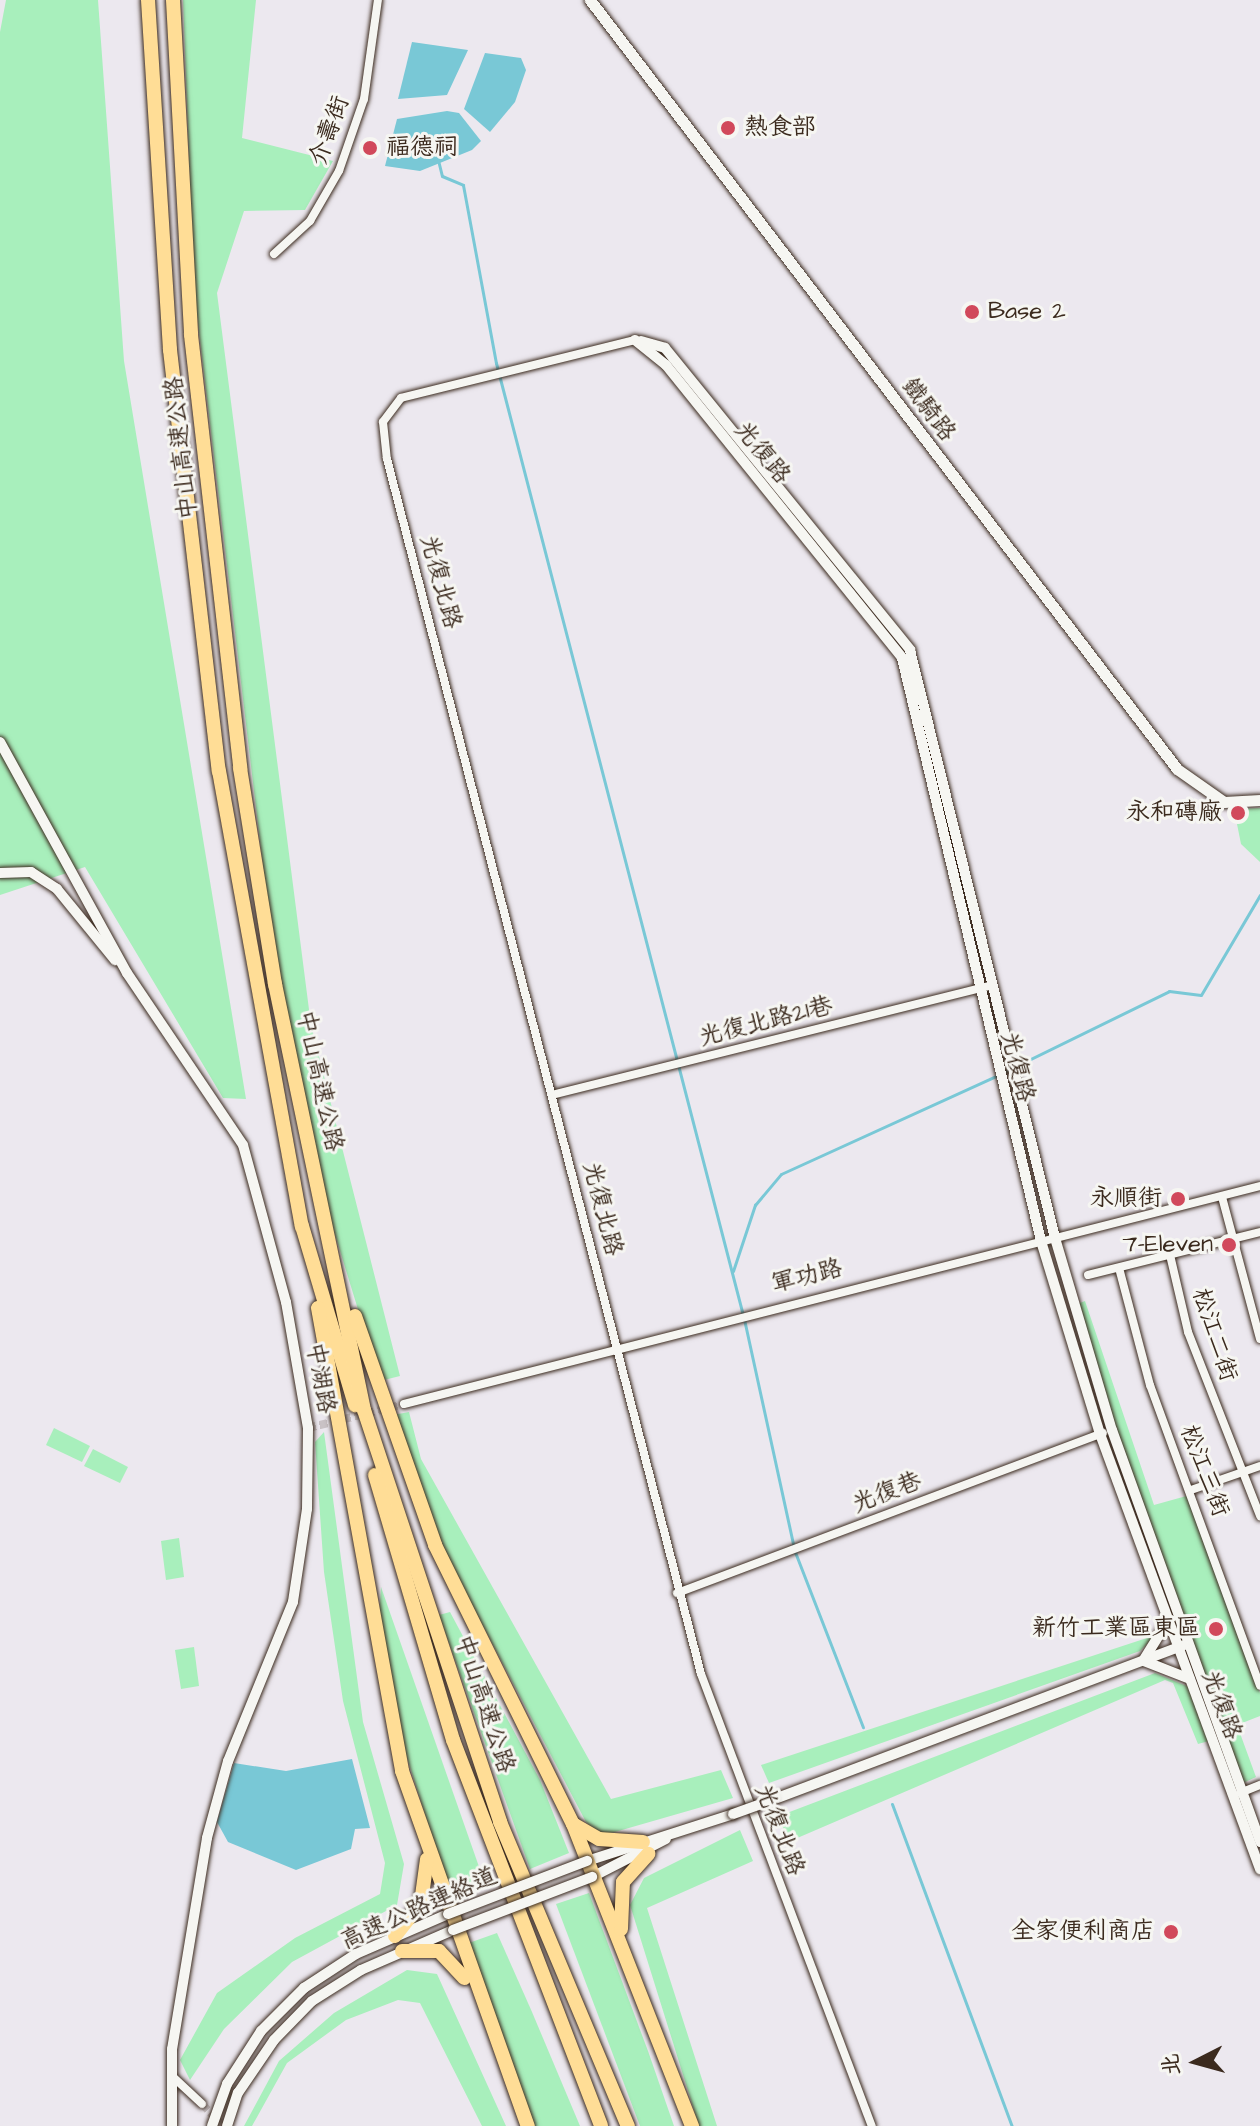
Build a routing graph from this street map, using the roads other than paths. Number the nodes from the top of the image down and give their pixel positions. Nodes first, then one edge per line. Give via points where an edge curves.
1 (148, 0) edge
2 (173, 0) edge
3 (378, 0) edge
4 (590, 0) edge
5 (274, 254) dead end
6 (635, 340) junction
7 (0, 742) edge
8 (1260, 800) edge
9 (0, 873) edge
10 (127, 973) junction
11 (990, 986) junction
12 (977, 989) junction
13 (552, 1095) junction
14 (1260, 1186) edge
15 (1222, 1197) junction
16 (302, 1226) junction
17 (1260, 1232) edge
18 (1055, 1238) junction
19 (1232, 1239) junction
20 (1041, 1241) junction
21 (1170, 1255) junction
22 (337, 1258) junction
23 (1119, 1268) junction
24 (1088, 1275) dead end
25 (1260, 1339) edge
26 (616, 1350) junction
27 (404, 1404) tunnel mouth
28 (1112, 1430) junction
29 (1100, 1434) junction
30 (1260, 1466) edge
31 (1243, 1472) junction
32 (1191, 1490) junction
33 (1260, 1516) edge
34 (677, 1593) junction
35 (1169, 1619) junction
36 (1190, 1643) junction
37 (1179, 1648) junction
38 (1143, 1662) junction
39 (1191, 1679) junction
40 (1260, 1686) edge
41 (1260, 1785) edge
42 (1237, 1795) junction
43 (573, 1824) junction
44 (1260, 1842) edge
45 (646, 1848) junction
46 (427, 1850) junction
47 (587, 1861) junction
48 (1260, 1870) edge
49 (592, 1877) junction
50 (448, 1914) junction
51 (453, 1930) junction
52 (395, 1936) junction
53 (623, 1945) junction
54 (402, 1951) junction
55 (478, 2002) junction
56 (172, 2076) junction
57 (202, 2104) tunnel mouth
58 (172, 2126) edge
59 (212, 2126) edge
60 (227, 2126) edge
61 (528, 2126) edge
62 (601, 2126) edge
63 (628, 2126) edge
64 (692, 2126) edge
65 (872, 2126) edge

1 - 16 highway, 中山高速公路 via 170,350 219,771
2 - 22 highway, 中山高速公路 via 191,335 240,768 275,984
3 - 5 street, 介壽街 via 364,99 339,171 310,221
4 - 8 main road, 鐵騎路 via 1177,769 1224,802
6 - 11 street, 光復路 via 665,348 910,650
6 - 12 street, 光復路 via 666,365 902,658
6 - 13 street, 光復北路 via 401,398 383,422
7 - 10 street, 中湖路
9 - 10 street via 31,872 57,889
10 - 56 street, 中湖路 via 243,1145 286,1302 309,1451 293,1602 228,1761 207,1838
11 - 12 street, 光復北路21巷
11 - 18 street, 光復路
12 - 13 street, 光復北路21巷
12 - 20 street, 光復路
13 - 26 street, 光復北路
14 - 15 street
15 - 18 street, 軍功路
15 - 19 street
16 - 46 highway via 358,1497 385,1689
16 - 62 highway, 中山高速公路 via 453,1740
17 - 19 street
18 - 20 street, 軍功路
18 - 28 street, 光復路
19 - 21 street
19 - 25 street
20 - 26 street, 軍功路
20 - 29 street, 光復路
21 - 23 street
21 - 31 street, 松江二街 via 1188,1332
22 - 43 highway via 435,1545
22 - 63 highway, 中山高速公路 via 364,1410 500,1822
23 - 24 street
23 - 32 street, 松江三街 via 1137,1345
26 - 27 street, 軍功路
26 - 34 street, 光復北路
28 - 29 street, 光復巷
28 - 36 street, 光復路
29 - 34 street, 光復巷
29 - 35 street, 光復路
30 - 31 street
31 - 32 street
31 - 33 street, 松江二街
32 - 40 street, 松江三街
34 - 65 street, 光復北路 via 727,1751
35 - 37 street, 光復路
35 - 38 street
36 - 37 street, 高速公路連絡道
36 - 42 street, 光復路
37 - 38 street, 高速公路連絡道
37 - 39 street, 光復路
38 - 39 street
38 - 45 street, 高速公路連絡道, bridge
39 - 42 street, 光復路
41 - 42 street
42 - 44 street, 光復路
42 - 48 street, 光復路
43 - 45 highway via 599,1839
43 - 47 highway
45 - 47 street, 高速公路連絡道
45 - 49 street, 高速公路連絡道
45 - 53 highway via 617,1901
46 - 50 highway
46 - 52 highway via 421,1903
47 - 49 highway
47 - 50 street, 高速公路連絡道, bridge
49 - 51 street, 高速公路連絡道, bridge
49 - 53 highway
50 - 51 highway
50 - 52 street, 高速公路連絡道
51 - 54 street, 高速公路連絡道
51 - 55 highway
52 - 59 street, 高速公路連絡道 via 304,1988 261,2031 227,2084
53 - 64 highway
54 - 55 highway via 439,1951
54 - 60 street, 高速公路連絡道 via 302,2011 238,2093
55 - 61 highway
56 - 57 street
56 - 58 street, 中湖路

